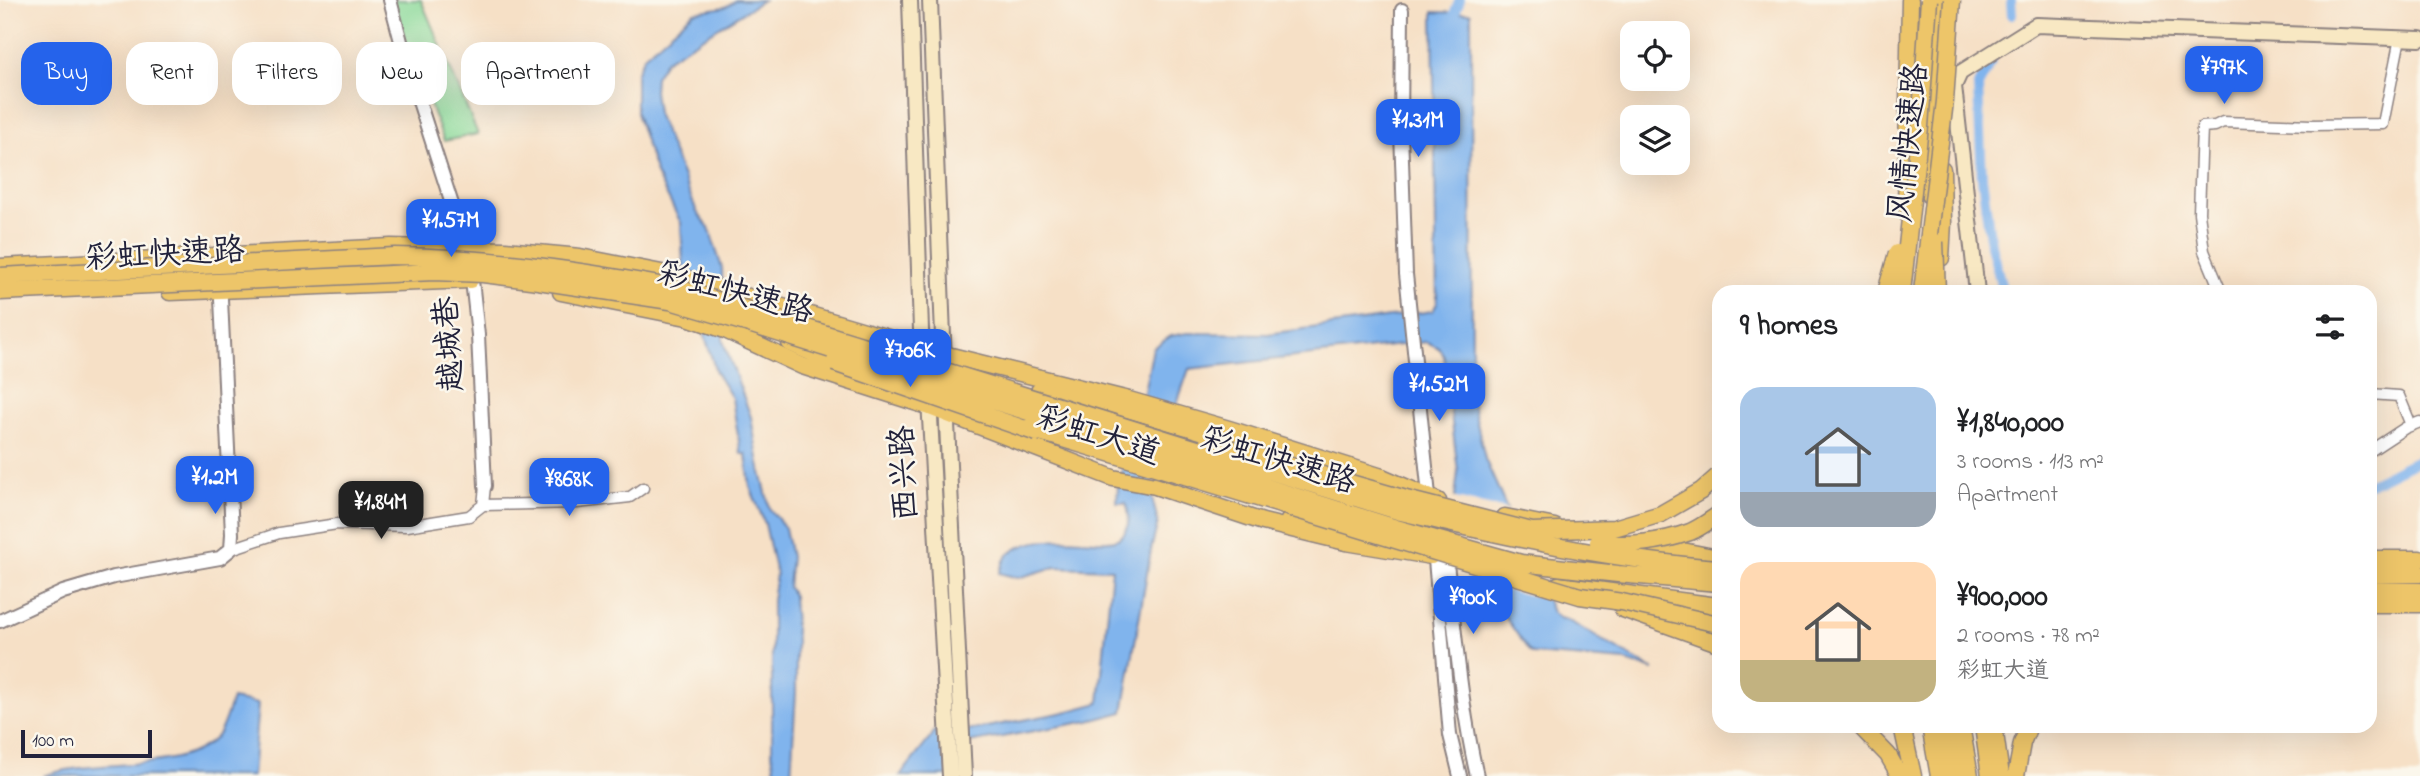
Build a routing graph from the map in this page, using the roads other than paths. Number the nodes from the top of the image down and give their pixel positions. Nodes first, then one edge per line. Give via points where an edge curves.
1 (390, 0) edge
2 (910, 0) edge
3 (930, 0) edge
4 (1910, 0) edge
5 (1929, 0) edge
6 (1939, 0) edge
7 (1952, 0) edge
8 (1402, 10) dead end
9 (1938, 22) junction
10 (2400, 38) junction
11 (2420, 39) edge
12 (1945, 101) junction
13 (1912, 190) junction
14 (466, 248) junction
15 (219, 256) junction
16 (0, 267) edge
17 (0, 276) edge
18 (472, 280) junction
19 (1888, 285) edge
20 (1903, 285) edge
21 (1904, 285) edge
22 (1923, 285) edge
23 (1931, 285) edge
24 (1938, 285) edge
25 (1938, 285) edge
26 (1976, 285) edge
27 (2218, 285) edge
28 (222, 290) junction
29 (0, 292) edge
30 (0, 299) edge
31 (743, 309) junction
32 (749, 324) junction
33 (923, 348) junction
34 (943, 354) junction
35 (1039, 391) junction
36 (2377, 394) edge
37 (930, 407) junction
38 (2416, 424) edge
39 (1027, 428) junction
40 (2377, 448) edge
41 (1382, 477) junction
42 (1712, 482) edge
43 (485, 486) joint
44 (643, 488) dead end
45 (1438, 501) junction
46 (483, 505) junction
47 (1712, 519) edge
48 (1532, 531) junction
49 (1346, 542) junction
50 (231, 549) junction
51 (1712, 557) edge
52 (1441, 559) junction
53 (2420, 559) edge
54 (2377, 566) edge
55 (1712, 567) edge
56 (2377, 567) edge
57 (2420, 567) edge
58 (2377, 568) edge
59 (2420, 574) edge
60 (1712, 582) edge
61 (2377, 591) edge
62 (2420, 591) edge
63 (1580, 596) junction
64 (2420, 604) edge
65 (1712, 605) edge
66 (2377, 608) edge
67 (2377, 609) edge
68 (2420, 611) edge
69 (0, 621) edge
70 (1712, 623) edge
71 (1712, 641) edge
72 (1867, 733) edge
73 (1904, 733) edge
74 (1931, 733) edge
75 (1941, 733) edge
76 (1951, 733) edge
77 (1962, 733) edge
78 (1984, 733) edge
79 (1995, 733) edge
80 (2026, 733) edge
81 (1955, 757) junction
82 (950, 776) edge
83 (964, 776) edge
84 (1460, 776) edge
85 (1478, 776) edge
86 (1900, 776) edge
87 (1913, 776) edge
88 (1939, 776) edge
89 (1950, 776) edge
90 (1958, 776) edge
91 (1970, 776) edge
92 (1990, 776) edge
93 (2001, 776) edge
94 (2016, 776) edge

1 - 14 street, 越城巷
2 - 33 main road, 西兴路
3 - 34 main road, 西兴路
4 - 20 main road
5 - 13 main road, 风情快速路, bridge
6 - 9 main road
7 - 12 main road, 风情快速路, bridge
8 - 45 street via 1405,261
9 - 23 main road via 1928,159
9 - 24 main road via 1943,222
10 - 11 main road
10 - 26 main road via 2036,25 2022,32 1960,73 1954,86
10 - 27 street via 2383,124 2223,122 2202,127 2199,213 2204,251
12 - 22 main road, 风情快速路, bridge
12 - 25 main road, bridge via 1947,126 1935,231
13 - 19 main road, bridge
13 - 21 main road, 风情快速路, bridge
14 - 15 main road, 彩虹大道
14 - 18 street, 越城巷
14 - 33 main road, 彩虹大道 via 580,257 677,275
15 - 16 main road, 彩虹大道
15 - 28 street
17 - 31 main road, 彩虹快速路, bridge via 435,256 583,270 681,289
18 - 28 main road, 彩虹大道
18 - 37 main road, 彩虹大道 via 687,317 802,366
18 - 43 street, 越城巷
28 - 30 main road, 彩虹大道
28 - 50 street
29 - 32 main road, 彩虹快速路, bridge via 446,272 670,301
31 - 35 main road, bridge via 846,331
31 - 55 main road, 彩虹快速路, bridge via 1401,512 1578,550
32 - 39 main road, bridge via 834,363
32 - 60 main road, 彩虹快速路, bridge via 1396,528 1521,563
33 - 34 main road, 彩虹大道
33 - 37 main road, 西兴路
34 - 41 main road, 彩虹大道 via 1129,400
34 - 83 main road, 西兴路
35 - 41 main road via 1083,396 1350,475
35 - 48 main road, bridge via 1406,499
36 - 38 street via 2399,396
37 - 49 main road, 彩虹大道 via 1113,478 1155,486 1263,523
37 - 82 main road, 西兴路
38 - 40 street
39 - 49 main road, bridge via 1103,462 1317,527
39 - 63 main road, bridge
41 - 45 main road, 彩虹大道
42 - 48 main road, bridge via 1661,514 1614,528
43 - 46 street
44 - 46 street via 630,497 577,503
45 - 51 main road, 彩虹大道
45 - 52 street
46 - 50 street via 469,516 407,526 325,526 279,533
47 - 48 main road, bridge via 1692,531 1617,546
49 - 52 main road, 彩虹大道
50 - 69 street via 220,558 114,577 63,592
52 - 65 main road, 彩虹大道, bridge via 1547,583
52 - 84 street via 1450,735
52 - 85 street
53 - 54 main road
56 - 57 main road
58 - 59 main road
61 - 62 main road
63 - 70 main road, bridge
63 - 71 main road, bridge
64 - 66 main road
67 - 68 main road
72 - 86 main road
73 - 87 main road
74 - 88 main road
75 - 89 main road
76 - 81 main road
77 - 91 main road
78 - 92 main road
79 - 93 main road
80 - 94 main road
81 - 89 main road
81 - 90 main road

